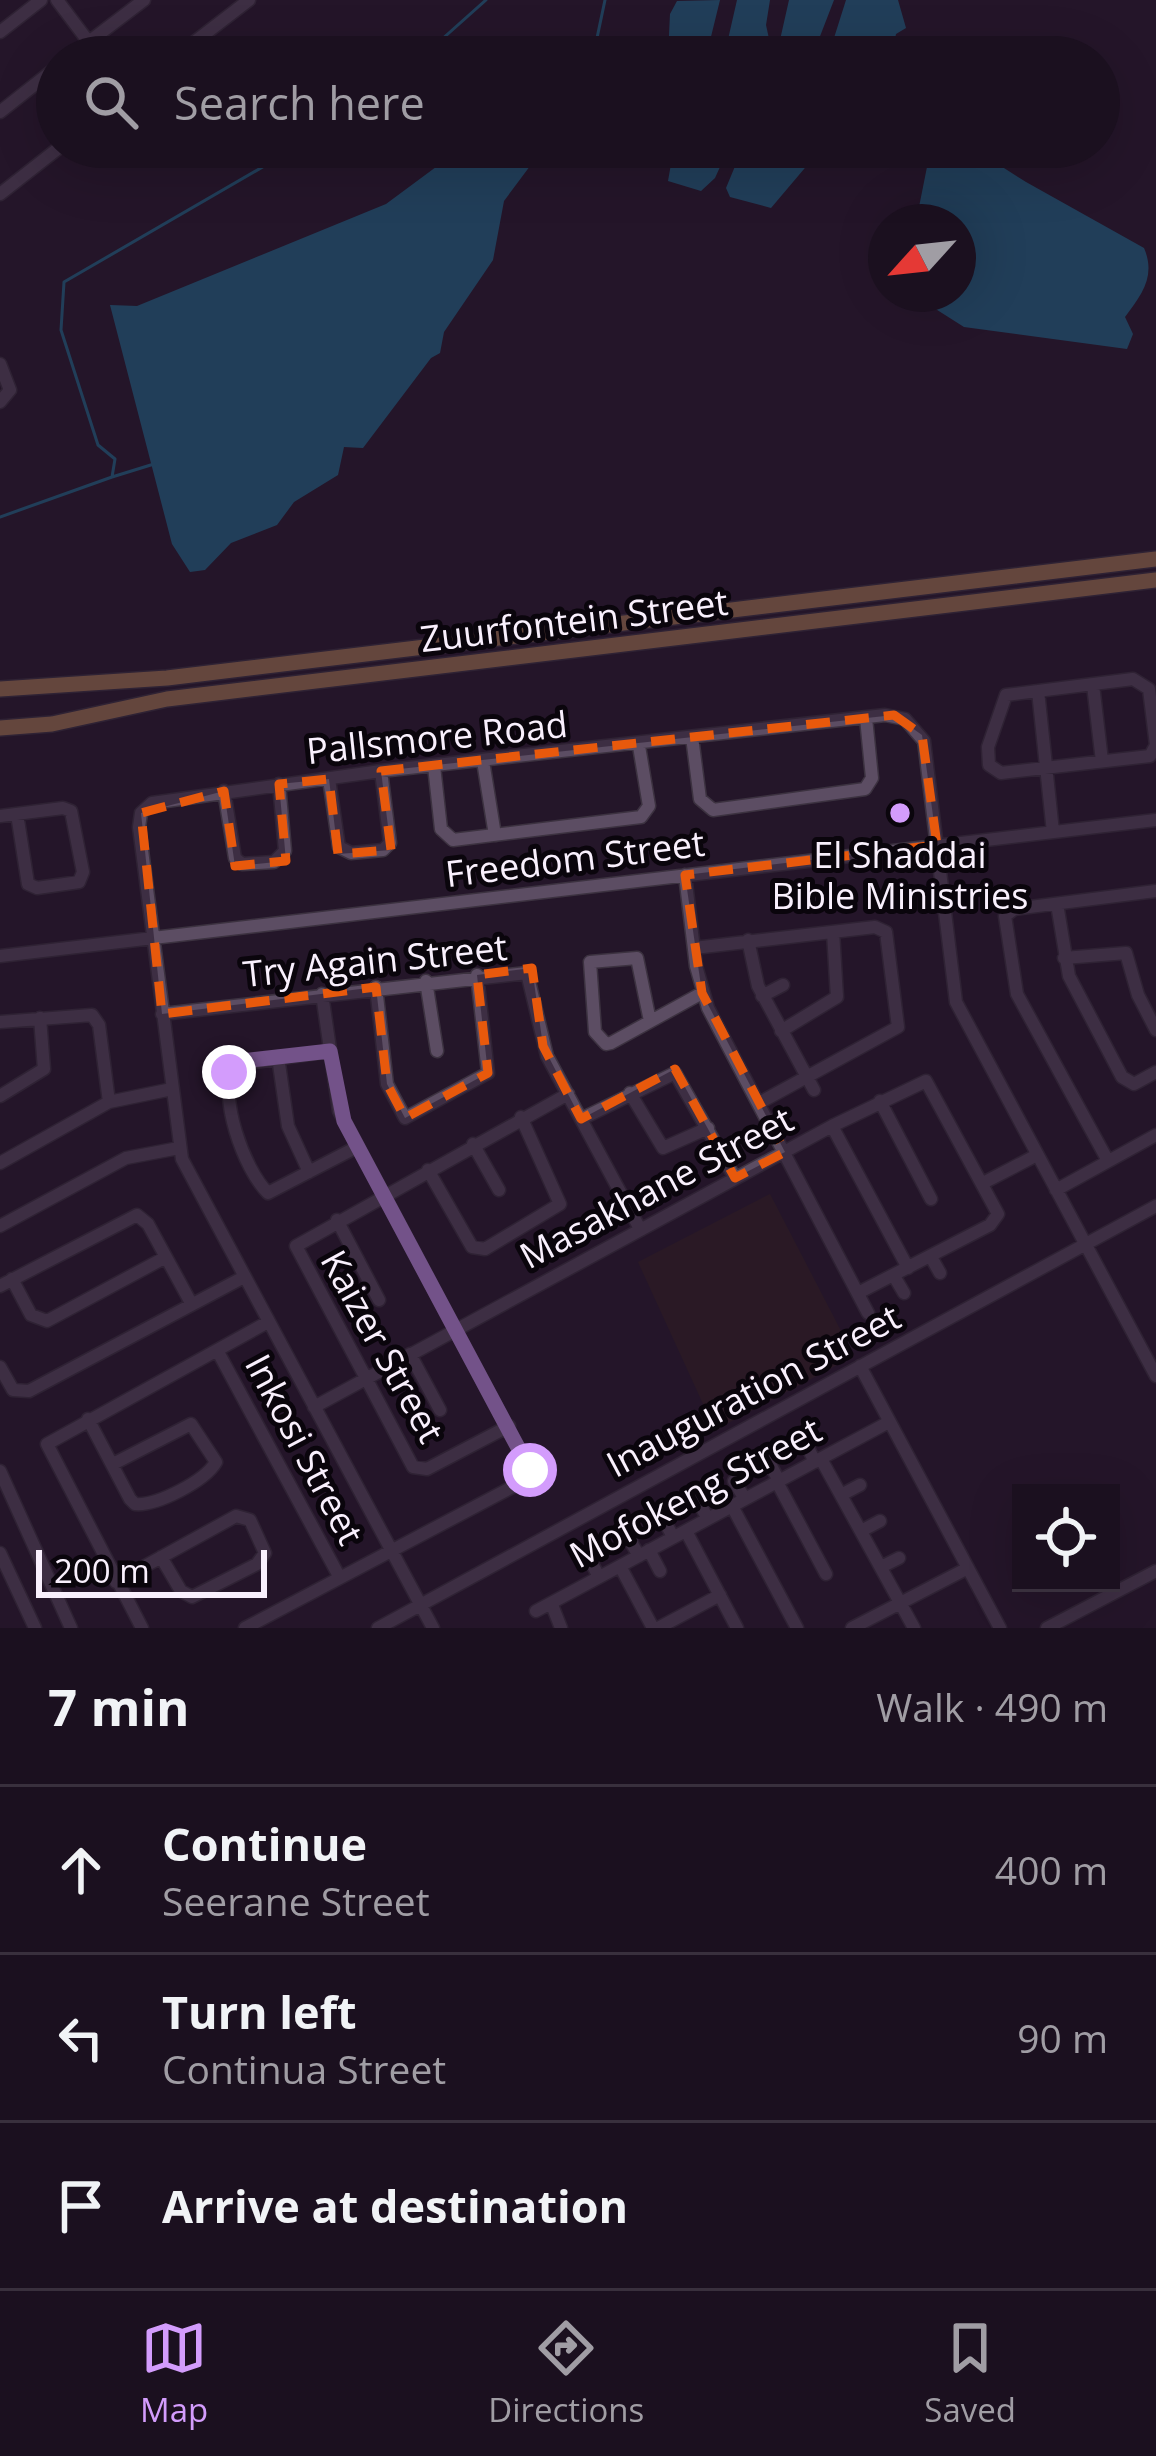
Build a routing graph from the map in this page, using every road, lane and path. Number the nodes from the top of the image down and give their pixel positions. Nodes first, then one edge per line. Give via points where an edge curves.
1 (41, 0) edge
2 (57, 0) edge
3 (144, 0) edge
4 (249, 0) edge
5 (0, 32) edge
6 (84, 36) edge
7 (97, 36) edge
8 (203, 36) edge
9 (36, 84) edge
10 (0, 112) edge
11 (36, 166) edge
12 (0, 194) edge
13 (0, 364) edge
14 (0, 402) edge
15 (1156, 559) edge
16 (1156, 580) edge
17 (1093, 685) junction
18 (0, 689) edge
19 (1038, 692) junction
20 (866, 718) junction
21 (0, 728) edge
22 (692, 737) junction
23 (639, 746) junction
24 (483, 761) junction
25 (1102, 761) junction
26 (434, 766) junction
27 (1046, 767) junction
28 (381, 771) junction
29 (329, 779) junction
30 (279, 784) junction
31 (224, 791) junction
32 (17, 814) junction
33 (0, 816) edge
34 (1156, 820) edge
35 (1053, 832) junction
36 (495, 835) junction
37 (937, 845) junction
38 (685, 875) junction
39 (1156, 891) edge
40 (1057, 904) junction
41 (833, 932) junction
42 (152, 939) junction
43 (748, 940) junction
44 (694, 947) junction
45 (0, 956) edge
46 (1064, 958) junction
47 (477, 975) junction
48 (426, 981) junction
49 (783, 985) dead end
50 (376, 987) junction
51 (322, 994) junction
52 (701, 994) junction
53 (762, 996) junction
54 (162, 1014) junction
55 (40, 1018) junction
56 (650, 1021) junction
57 (0, 1022) edge
58 (1156, 1030) edge
59 (781, 1031) junction
60 (330, 1051) junction
61 (436, 1051) dead end
62 (853, 1053) junction
63 (278, 1057) junction
64 (860, 1067) dead end
65 (1156, 1072) edge
66 (810, 1083) junction
67 (172, 1089) junction
68 (630, 1093) junction
69 (568, 1094) junction
70 (0, 1096) edge
71 (880, 1101) junction
72 (110, 1102) junction
73 (759, 1103) junction
74 (521, 1117) junction
75 (581, 1118) junction
76 (832, 1126) junction
77 (708, 1128) junction
78 (1156, 1135) edge
79 (473, 1144) junction
80 (357, 1147) junction
81 (179, 1148) junction
82 (785, 1152) junction
83 (1037, 1155) junction
84 (1108, 1161) junction
85 (0, 1162) edge
86 (428, 1170) junction
87 (309, 1172) junction
88 (735, 1178) junction
89 (985, 1182) junction
90 (500, 1190) dead end
91 (1056, 1190) junction
92 (382, 1195) junction
93 (932, 1199) dead end
94 (1156, 1206) edge
95 (337, 1220) junction
96 (0, 1226) edge
97 (640, 1229) junction
98 (1085, 1244) junction
99 (166, 1257) junction
100 (931, 1257) junction
101 (908, 1268) junction
102 (940, 1273) dead end
103 (894, 1276) junction
104 (244, 1277) junction
105 (6, 1282) edge
106 (858, 1293) junction
107 (904, 1293) dead end
108 (380, 1300) dead end
109 (191, 1304) junction
110 (868, 1313) dead end
111 (268, 1322) junction
112 (456, 1328) junction
113 (217, 1349) junction
114 (410, 1354) junction
115 (860, 1366) junction
116 (0, 1367) edge
117 (1156, 1376) edge
118 (364, 1379) junction
119 (314, 1407) junction
120 (440, 1410) dead end
121 (88, 1419) junction
122 (889, 1422) junction
123 (508, 1426) junction
124 (805, 1442) dead end
125 (818, 1460) junction
126 (769, 1462) dead end
127 (113, 1464) junction
128 (0, 1471) edge
129 (734, 1481) dead end
130 (778, 1482) junction
131 (860, 1485) dead end
132 (841, 1495) junction
133 (698, 1501) dead end
134 (738, 1503) junction
135 (663, 1518) dead end
136 (708, 1519) junction
137 (880, 1521) dead end
138 (861, 1531) junction
139 (680, 1534) junction
140 (628, 1537) dead end
141 (391, 1550) junction
142 (0, 1553) edge
143 (644, 1553) junction
144 (161, 1557) junction
145 (589, 1558) dead end
146 (899, 1558) dead end
147 (620, 1566) junction
148 (881, 1567) junction
149 (968, 1568) junction
150 (661, 1571) dead end
151 (1152, 1573) edge
152 (826, 1574) dead end
153 (555, 1577) dead end
154 (599, 1577) junction
155 (340, 1578) junction
156 (116, 1582) junction
157 (1156, 1591) edge
158 (1113, 1594) junction
159 (566, 1595) junction
160 (720, 1595) junction
161 (900, 1602) junction
162 (421, 1605) junction
163 (552, 1605) junction
164 (536, 1611) dead end
165 (1121, 1611) dead end
166 (1076, 1613) junction
167 (34, 1628) edge
168 (71, 1628) edge
169 (142, 1628) edge
170 (245, 1628) edge
171 (378, 1628) edge
172 (433, 1628) edge
173 (561, 1628) edge
174 (656, 1628) edge
175 (737, 1628) edge
176 (797, 1628) edge
177 (854, 1628) edge
178 (914, 1628) edge
179 (1000, 1628) edge
180 (1048, 1628) edge
181 (1084, 1628) edge

1 - 5 street
2 - 6 street
3 - 7 street
4 - 8 street
9 - 10 street
11 - 12 street
13 - 14 street via 10,390
15 - 18 main road, Zuurfontein Street via 167,678
16 - 21 main road, Zuurfontein Street via 167,699
17 - 19 street
17 - 25 street
17 - 25 street via 1144,682 1156,745 1146,757
19 - 27 street
19 - 27 street via 1001,700 987,757 998,773
20 - 22 street, Pallsmore Road
20 - 22 street via 866,789 713,810 700,799
20 - 37 street, Pallsmore Road via 894,715 920,730
22 - 23 street, Pallsmore Road
23 - 24 street, Pallsmore Road
23 - 36 street via 644,816
24 - 26 street, Pallsmore Road
24 - 36 street
25 - 27 street
26 - 28 street, Pallsmore Road
26 - 36 street via 446,837
27 - 35 street
28 - 29 street, Pallsmore Road
28 - 29 street via 390,843 383,850 339,848
29 - 30 street, Pallsmore Road
30 - 31 street, Pallsmore Road
30 - 31 street via 285,851 274,862 235,859
31 - 42 street, Pallsmore Road via 168,799 141,813
32 - 32 street via 71,811 79,882 28,884
32 - 33 street
34 - 35 street, Freedom Street
35 - 37 street, Freedom Street
37 - 38 street, Freedom Street
37 - 83 street, Pallsmore Road via 956,1002
38 - 42 street, Freedom Street
38 - 44 street
39 - 40 street
40 - 46 street
40 - 84 street via 1007,911 1011,976
41 - 43 street
41 - 59 street via 837,997
41 - 62 street via 880,928 887,935 898,1028
42 - 45 street, Freedom Street
42 - 54 street, Pallsmore Road
43 - 44 street
43 - 53 street
44 - 52 street
46 - 58 street via 1129,955
46 - 65 street via 1122,1077 1134,1084
47 - 48 street, Try Again Street
47 - 50 street via 488,1073 405,1118 387,1084
47 - 69 street, Try Again Street via 531,976 543,1046
48 - 50 street, Try Again Street
48 - 61 street
49 - 53 street
50 - 51 street, Try Again Street
51 - 54 street, Try Again Street
51 - 60 street
52 - 56 street
52 - 73 street
53 - 59 street
54 - 67 street, Pallsmore Road
55 - 57 street
55 - 70 street via 44,1069
55 - 72 street via 92,1015
56 - 56 street via 601,1041 590,962 637,958
59 - 66 street
60 - 63 street
60 - 80 street via 339,1111
62 - 64 street
62 - 66 street
63 - 87 street via 288,1126
63 - 87 street via 230,1068 238,1143 268,1193
66 - 73 street
67 - 72 street
67 - 81 street, Pallsmore Road
68 - 75 street
68 - 77 street via 675,1073
68 - 77 street via 663,1148
69 - 74 street, Kaizer Street
69 - 75 street, Try Again Street
71 - 76 street, Masakhane Street
71 - 89 street, Masakhane Street via 926,1081
71 - 93 street
72 - 85 street
73 - 82 street
74 - 79 street, Kaizer Street
74 - 86 street via 561,1201 502,1239 475,1250
75 - 97 street, Try Again Street
76 - 82 street, Masakhane Street
76 - 101 street
77 - 88 street
78 - 84 street
79 - 86 street, Kaizer Street
79 - 90 street
80 - 87 street
80 - 92 street
81 - 96 street via 127,1158
81 - 104 street, Pallsmore Road
82 - 88 street, Masakhane Street
82 - 106 street
83 - 89 street
83 - 91 street, Pallsmore Road
84 - 91 street
86 - 92 street, Kaizer Street
88 - 97 street, Masakhane Street
89 - 100 street, Masakhane Street via 998,1208 990,1225
91 - 98 street, Pallsmore Road
92 - 95 street, Kaizer Street
92 - 112 street
94 - 98 street, Inauguration Street
95 - 108 street
95 - 118 street, Kaizer Street via 300,1240 296,1252
97 - 112 street, Masakhane Street
98 - 115 street, Inauguration Street
98 - 117 street, Pallsmore Road
99 - 105 street via 46,1321 31,1316
99 - 105 street via 145,1219 133,1215
99 - 109 street
100 - 101 street
100 - 102 street
101 - 103 street
103 - 106 street
103 - 107 street
104 - 109 street
104 - 111 street, Pallsmore Road
106 - 110 street
109 - 116 street via 26,1393 13,1390
111 - 113 street
111 - 119 street, Pallsmore Road
112 - 114 street, Masakhane Street
112 - 123 street
113 - 121 street
113 - 155 street, Inkosi Street
114 - 118 street, Masakhane Street
114 - 120 street
115 - 122 street
115 - 162 street, Inauguration Street
118 - 119 street, Masakhane Street
118 - 123 street, Kaizer Street via 419,1470
119 - 141 street, Pallsmore Road
121 - 127 street
121 - 156 street via 46,1449
122 - 125 street, Mofokeng Street
122 - 149 street
123 - 141 street via 528,1461 526,1478
124 - 125 street
125 - 130 street, Mofokeng Street
125 - 132 street
126 - 130 street
127 - 127 street via 132,1502 142,1505 216,1462 191,1424
128 - 168 street
129 - 134 street
130 - 134 street, Mofokeng Street
130 - 152 street
131 - 132 street
132 - 138 street
133 - 136 street
134 - 136 street, Mofokeng Street
134 - 176 street
135 - 139 street
136 - 139 street, Mofokeng Street
137 - 138 street
138 - 148 street
139 - 143 street, Mofokeng Street
139 - 160 street
140 - 143 street
141 - 155 street
141 - 162 street, Pallsmore Road
142 - 167 street
143 - 147 street, Mofokeng Street
143 - 150 street
144 - 144 street via 246,1516 264,1557 199,1595 182,1593
144 - 156 street
145 - 154 street
146 - 148 street
147 - 154 street, Mofokeng Street
147 - 174 street
148 - 161 street
149 - 161 street
149 - 179 street
151 - 157 street
151 - 158 street
153 - 159 street
154 - 159 street, Mofokeng Street
155 - 170 street
156 - 169 street
158 - 165 street
158 - 166 street
159 - 163 street, Mofokeng Street
160 - 174 street
160 - 175 street
161 - 177 street
161 - 178 street
162 - 171 street, Inauguration Street
162 - 172 street, Pallsmore Road
163 - 164 street
163 - 173 street, Mofokeng Street
166 - 180 street
166 - 181 street

